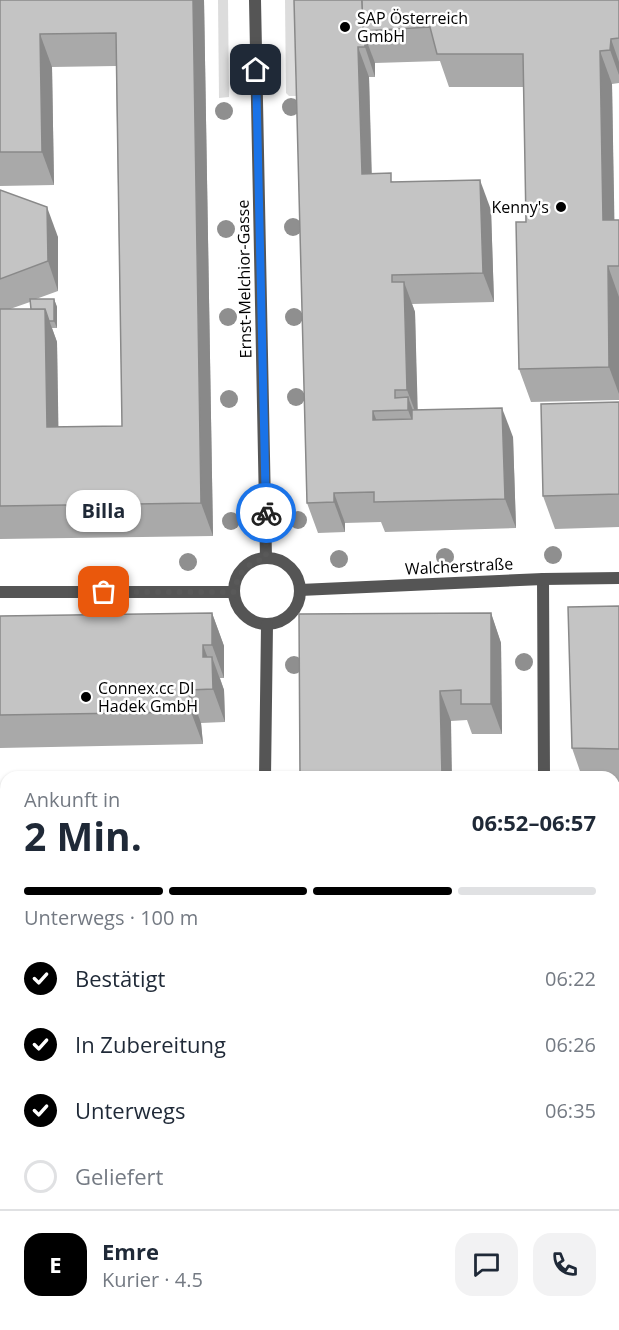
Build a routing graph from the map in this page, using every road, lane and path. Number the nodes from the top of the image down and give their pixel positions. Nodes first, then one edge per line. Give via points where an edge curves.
1 (255, 0) edge
2 (266, 558) junction
3 (619, 578) edge
4 (543, 579) junction
5 (300, 590) junction
6 (0, 592) edge
7 (234, 592) junction
8 (267, 625) junction
9 (266, 771) edge
10 (544, 771) edge

1 - 2 street, Ernst-Melchior-Gasse
2 - 5 street via 290,567
2 - 7 street via 243,568
3 - 4 street, Walcherstraße
4 - 5 street, Walcherstraße
4 - 10 street
5 - 8 street via 291,615
6 - 7 street
7 - 8 street via 243,615
8 - 9 street

